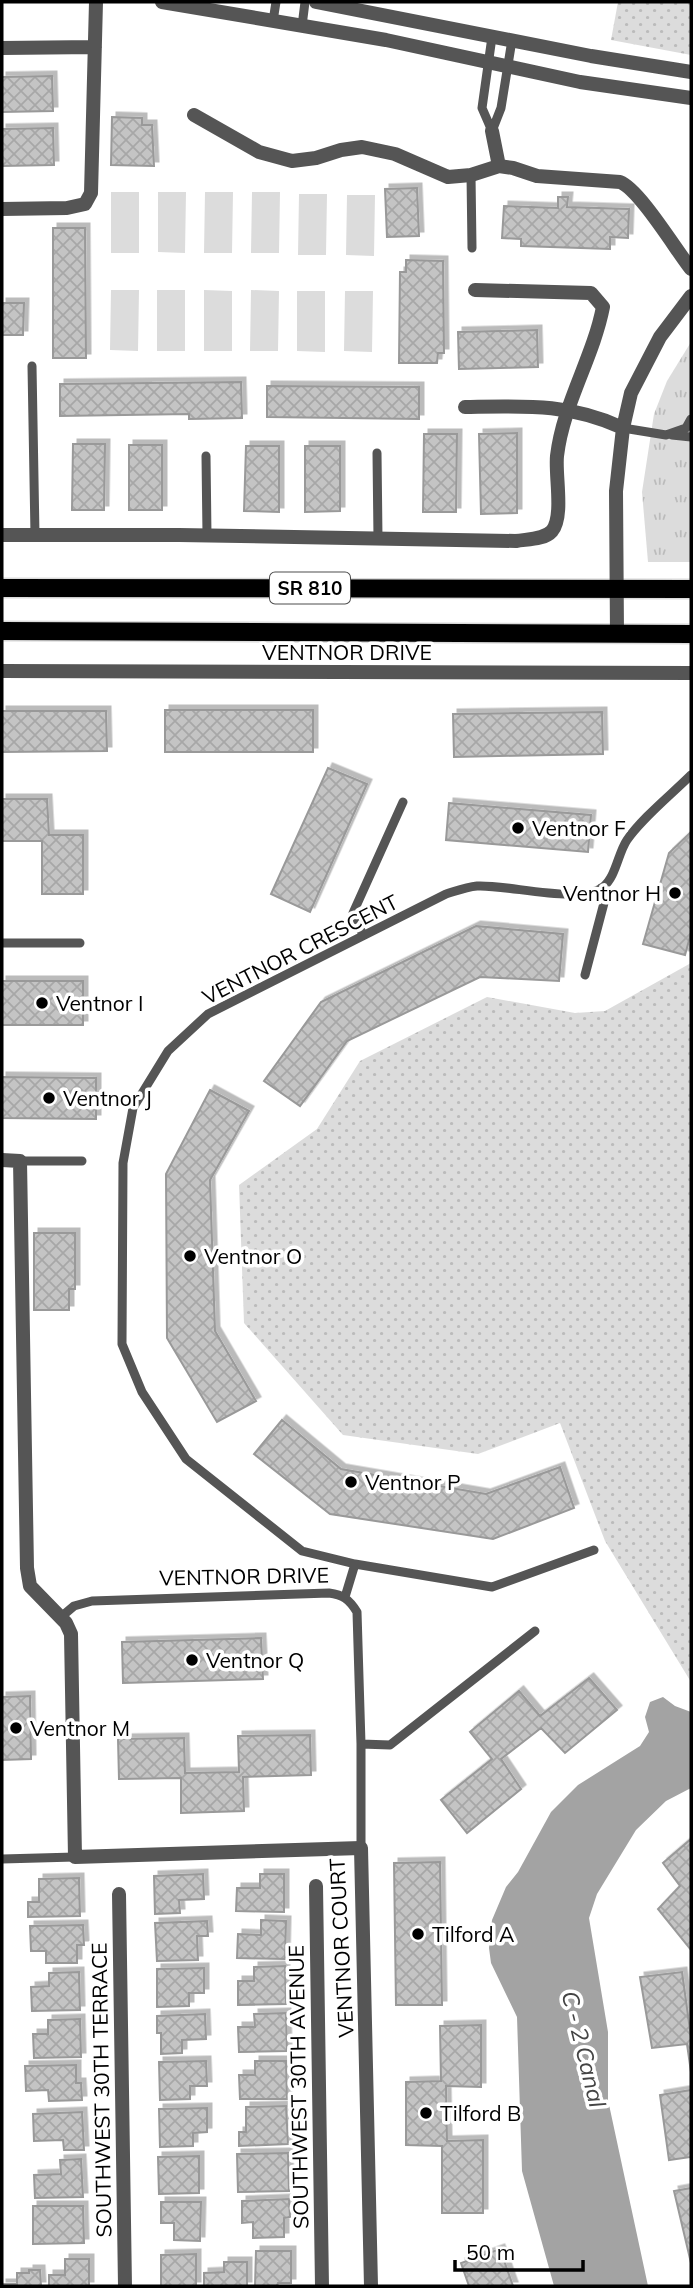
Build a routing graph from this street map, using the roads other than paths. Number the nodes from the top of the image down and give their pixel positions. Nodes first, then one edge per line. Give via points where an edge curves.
1 (96, 2) edge
2 (162, 2) edge
3 (276, 2) edge
4 (305, 2) edge
5 (316, 2) edge
6 (273, 21) junction
7 (302, 26) junction
8 (492, 37) junction
9 (513, 40) junction
10 (95, 47) junction
11 (2, 48) edge
12 (488, 61) junction
13 (509, 66) junction
14 (691, 72) edge
15 (691, 98) edge
16 (194, 115) dead end
17 (492, 131) junction
18 (499, 166) junction
19 (471, 175) junction
20 (2, 209) edge
21 (472, 247) dead end
22 (691, 269) edge
23 (475, 290) dead end
24 (691, 296) edge
25 (32, 366) dead end
26 (465, 407) dead end
27 (569, 410) junction
28 (691, 419) edge
29 (623, 428) junction
30 (666, 435) junction
31 (691, 437) edge
32 (377, 453) dead end
33 (206, 457) dead end
34 (2, 535) edge
35 (35, 535) junction
36 (207, 535) junction
37 (379, 538) junction
38 (2, 589) edge
39 (617, 589) junction
40 (691, 589) edge
41 (2, 631) edge
42 (617, 633) junction
43 (691, 634) edge
44 (2, 671) edge
45 (691, 673) edge
46 (691, 775) edge
47 (403, 802) dead end
48 (601, 888) junction
49 (363, 935) junction
50 (2, 943) edge
51 (80, 943) dead end
52 (585, 975) dead end
53 (2, 1160) edge
54 (20, 1161) junction
55 (82, 1161) dead end
56 (594, 1550) dead end
57 (355, 1564) junction
58 (345, 1597) junction
59 (61, 1618) junction
60 (535, 1631) dead end
61 (361, 1744) junction
62 (361, 1848) junction
63 (75, 1857) junction
64 (2, 1859) edge
65 (316, 1886) dead end
66 (119, 1894) dead end
67 (125, 2286) edge
68 (322, 2286) edge
69 (371, 2286) edge

1 - 10 street
2 - 6 street
3 - 6 lane
4 - 7 lane
5 - 8 street
6 - 7 street
7 - 12 street
8 - 9 street
8 - 12 lane
9 - 13 lane
9 - 14 street
10 - 11 street
10 - 20 street via 91,193 85,204
12 - 13 street
12 - 17 lane via 482,108
13 - 15 street
13 - 17 lane
16 - 19 street via 259,152 292,161 362,147 395,154 448,177
17 - 18 street
18 - 19 street
18 - 22 street via 537,176 625,184
19 - 21 lane
23 - 27 street via 576,291 591,293 599,300 603,307 599,326
24 - 29 street via 660,337 631,393
25 - 35 lane
26 - 27 street
27 - 29 street
27 - 37 street via 557,456 557,520 545,536 516,541
28 - 30 lane via 686,428
29 - 30 lane
29 - 39 street via 616,491
30 - 31 lane
32 - 37 lane
33 - 36 lane
34 - 35 street
35 - 36 street
36 - 37 street
38 - 39 main road, SR 810
39 - 40 main road, SR 810
39 - 42 street
41 - 42 main road, SR 810
42 - 43 main road, SR 810
44 - 45 street, VENTNOR DRIVE
46 - 48 lane via 629,837
47 - 49 lane via 353,913
48 - 49 lane, VENTNOR CRESCENT via 568,894 475,886 446,894
48 - 52 lane via 604,903
49 - 57 lane, VENTNOR CRESCENT via 208,1014 168,1051 133,1108 123,1163 122,1344 142,1392 186,1459 302,1551
50 - 51 lane
53 - 54 street
54 - 55 lane
54 - 59 street via 27,1568 30,1586
56 - 57 lane via 492,1587
57 - 58 lane
58 - 59 lane, VENTNOR DRIVE via 329,1593 92,1601 74,1606
58 - 61 lane, VENTNOR DRIVE via 356,1612
59 - 63 street via 71,1634
60 - 61 lane via 390,1745
61 - 62 lane, VENTNOR DRIVE
62 - 63 street, VENTNOR COURT
62 - 69 street, VENTNOR COURT
63 - 64 lane
65 - 68 street, SOUTHWEST 30TH AVENUE
66 - 67 street, SOUTHWEST 30TH TERRACE

